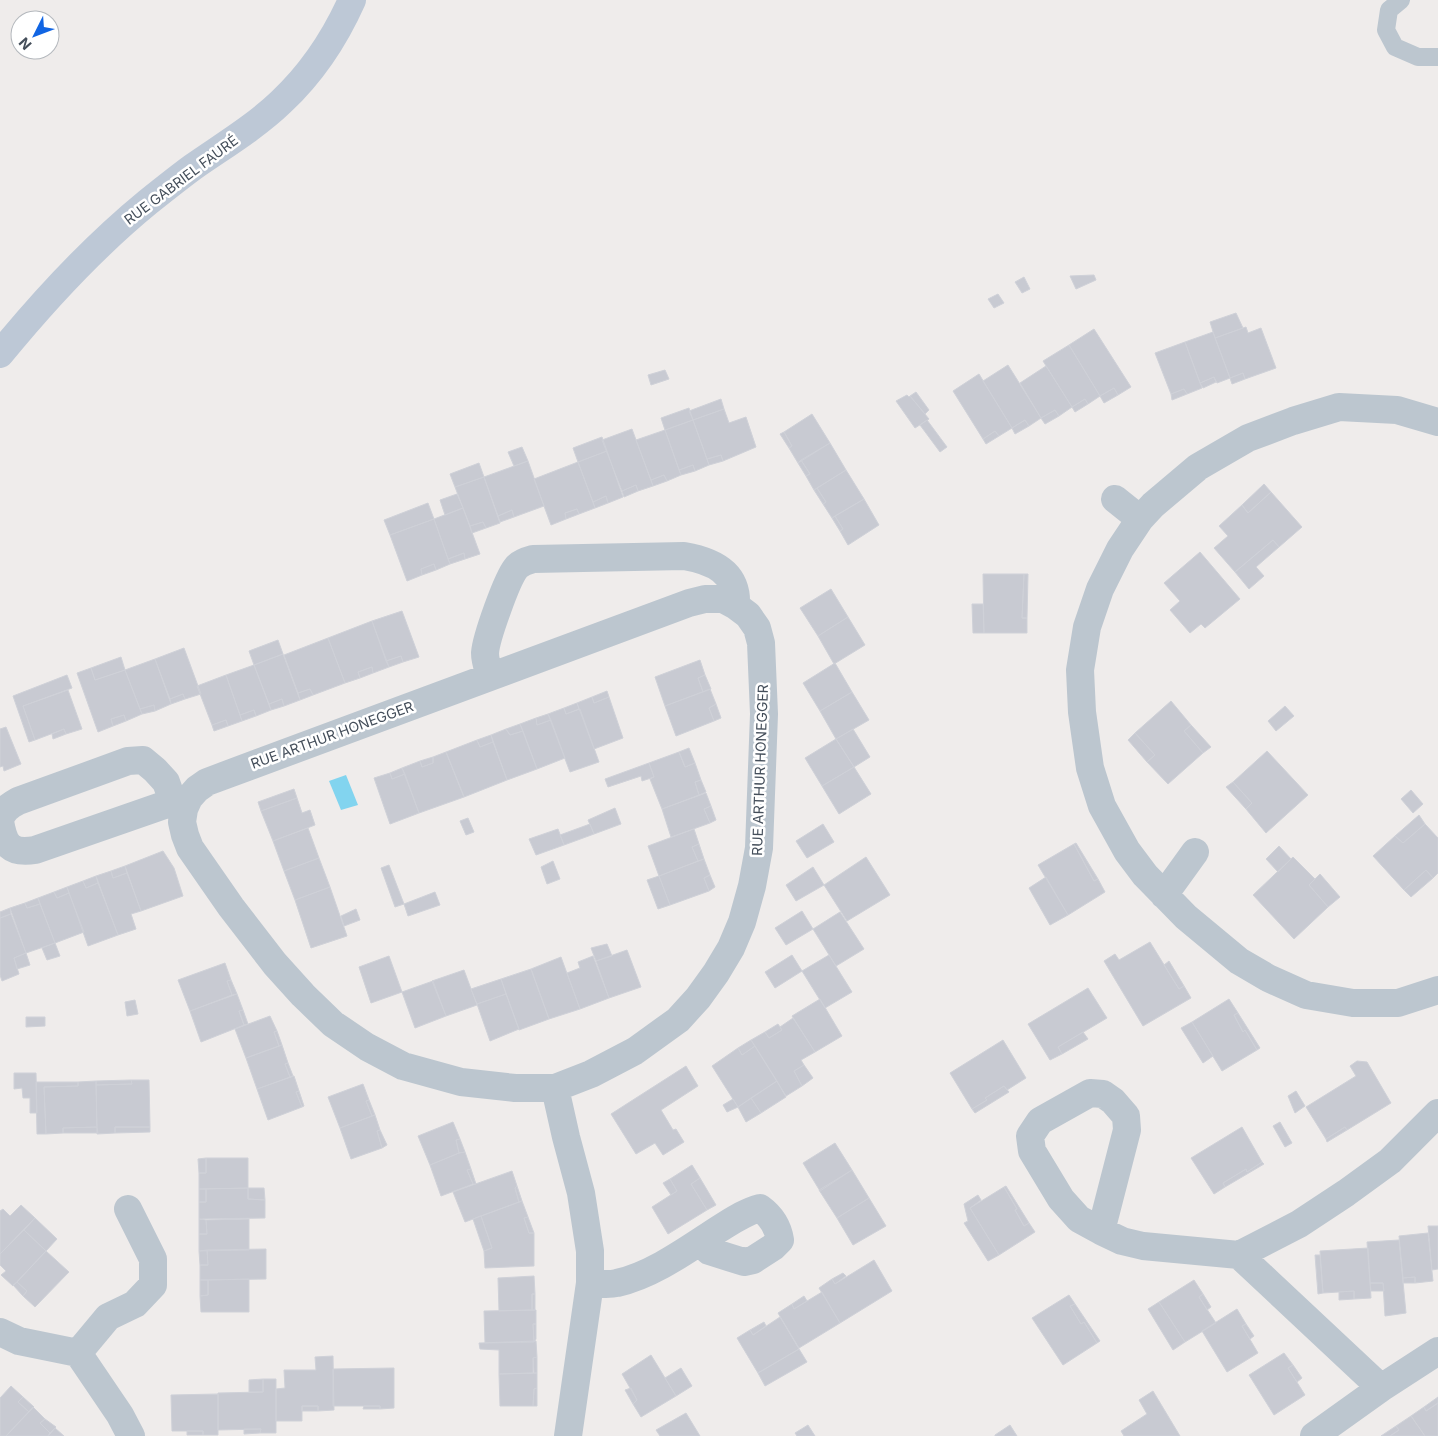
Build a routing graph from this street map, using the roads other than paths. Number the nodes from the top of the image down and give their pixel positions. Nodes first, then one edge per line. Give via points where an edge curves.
1 (352, 0) edge
2 (1401, 0) edge
3 (1438, 57) edge
4 (0, 354) edge
5 (1438, 422) edge
6 (1114, 499) dead end
7 (1140, 519) junction
8 (736, 606) junction
9 (490, 676) junction
10 (178, 805) junction
11 (0, 821) edge
12 (1195, 852) dead end
13 (1164, 895) junction
14 (1433, 998) edge
15 (555, 1088) junction
16 (1438, 1113) edge
17 (128, 1209) dead end
18 (1100, 1231) junction
19 (702, 1240) dead end
20 (1239, 1255) junction
21 (590, 1284) junction
22 (0, 1332) edge
23 (1438, 1351) edge
24 (78, 1353) junction
25 (1381, 1388) junction
26 (131, 1436) edge
27 (568, 1436) edge
28 (1314, 1436) edge

1 - 4 street, RUE GABRIEL FAURÉ via 315,65 281,102 162,191 103,241
2 - 3 lane via 1388,10 1386,30 1395,47 1418,57
5 - 7 street via 1397,410 1338,407 1293,421 1248,438 1198,467
6 - 7 street
7 - 13 street via 1104,581 1087,627 1080,670 1082,712 1090,768 1102,806 1127,851
8 - 9 street, RUE ARTHUR HONEGGER via 723,600 705,599 689,603
8 - 9 street via 733,583 714,564 700,558 533,559 516,568 510,577 485,654
8 - 15 street, RUE ARTHUR HONEGGER via 757,628 761,643 764,714 759,848 742,922 716,974 678,1020 635,1051
9 - 10 street, RUE ARTHUR HONEGGER via 207,782
10 - 11 street, RUE ARTHUR HONEGGER via 24,852 10,847 2,834
10 - 11 street, RUE ARTHUR HONEGGER via 156,770 143,760 128,761 18,801 7,807
10 - 15 street, RUE ARTHUR HONEGGER via 190,848 231,907 274,964 333,1024 403,1066 461,1082 515,1088
12 - 13 street
13 - 14 street via 1238,961 1306,995 1353,1003 1398,1003
15 - 21 street via 581,1193 590,1251
16 - 20 street via 1390,1161 1354,1188 1299,1224
17 - 24 street via 153,1259 154,1285 135,1304 108,1317
18 - 18 street via 1079,1219 1061,1199 1032,1151 1030,1136 1040,1121 1090,1092 1103,1094 1126,1116 1127,1130
18 - 20 street via 1143,1246
19 - 21 street via 640,1276 615,1284
20 - 25 street
21 - 27 street
22 - 24 street via 19,1341
23 - 25 street
24 - 26 street
25 - 28 street

